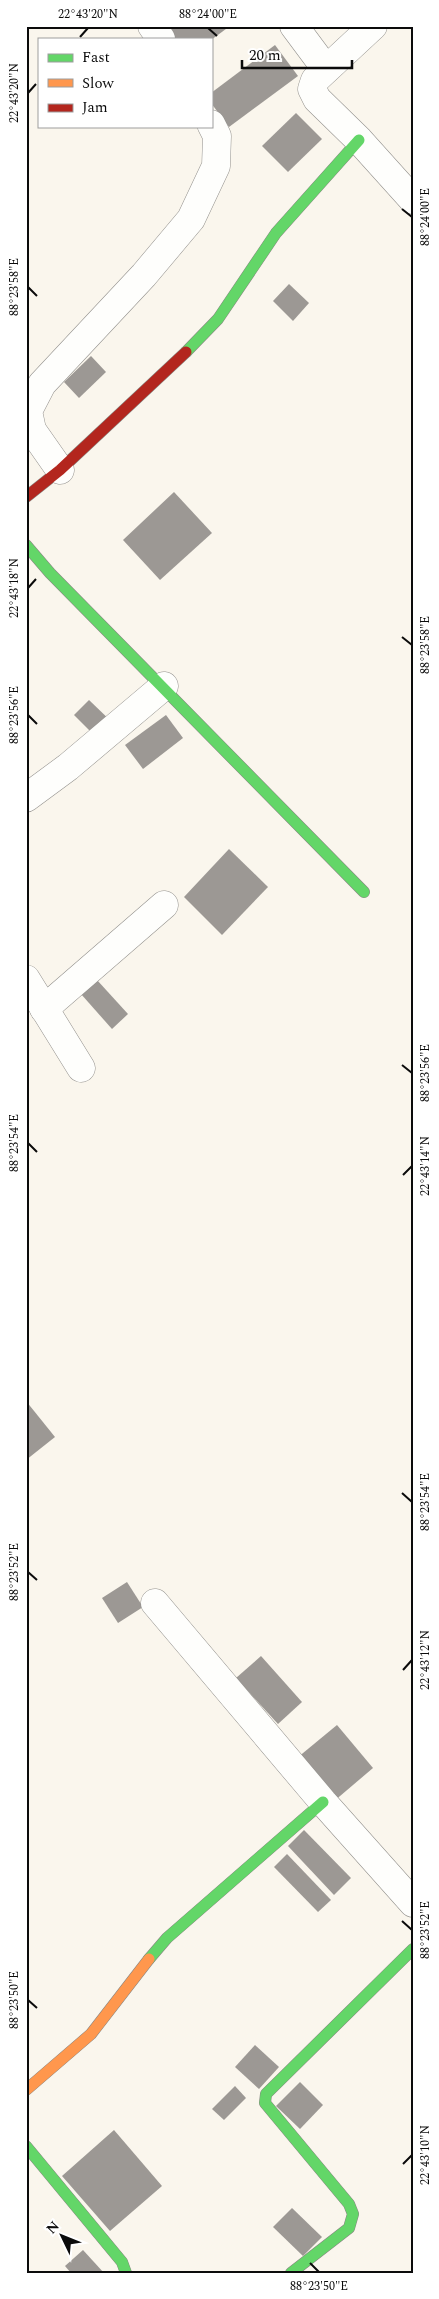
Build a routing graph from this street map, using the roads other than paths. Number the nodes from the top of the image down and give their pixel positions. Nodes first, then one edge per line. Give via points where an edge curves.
1 (152, 26) edge
2 (294, 26) edge
3 (373, 26) edge
4 (160, 38) edge
5 (326, 69) junction
6 (212, 126) edge
7 (359, 140) junction
8 (413, 200) edge
9 (60, 470) junction
10 (26, 497) edge
11 (26, 545) edge
12 (164, 686) junction
13 (26, 798) edge
14 (364, 892) dead end
15 (164, 905) dead end
16 (26, 979) edge
17 (44, 1009) junction
18 (81, 1068) dead end
19 (155, 1603) dead end
20 (323, 1802) junction
21 (413, 1903) edge
22 (413, 1949) edge
23 (26, 2090) edge
24 (26, 2146) edge
25 (126, 2273) edge
26 (292, 2273) edge

1 - 4 street
2 - 5 street
3 - 5 street
5 - 7 street via 315,80 312,90
6 - 9 street via 217,136 216,166 191,219 144,275 42,384 28,411 32,430
7 - 8 street
7 - 9 street via 276,233 218,319
9 - 10 street
11 - 12 street
12 - 13 street
12 - 14 street
15 - 17 street
16 - 17 street
17 - 18 street
19 - 20 street
20 - 21 street
20 - 23 street via 167,1938 91,2034
22 - 26 street via 266,2094 265,2103 354,2214 349,2228
24 - 25 street via 122,2262

